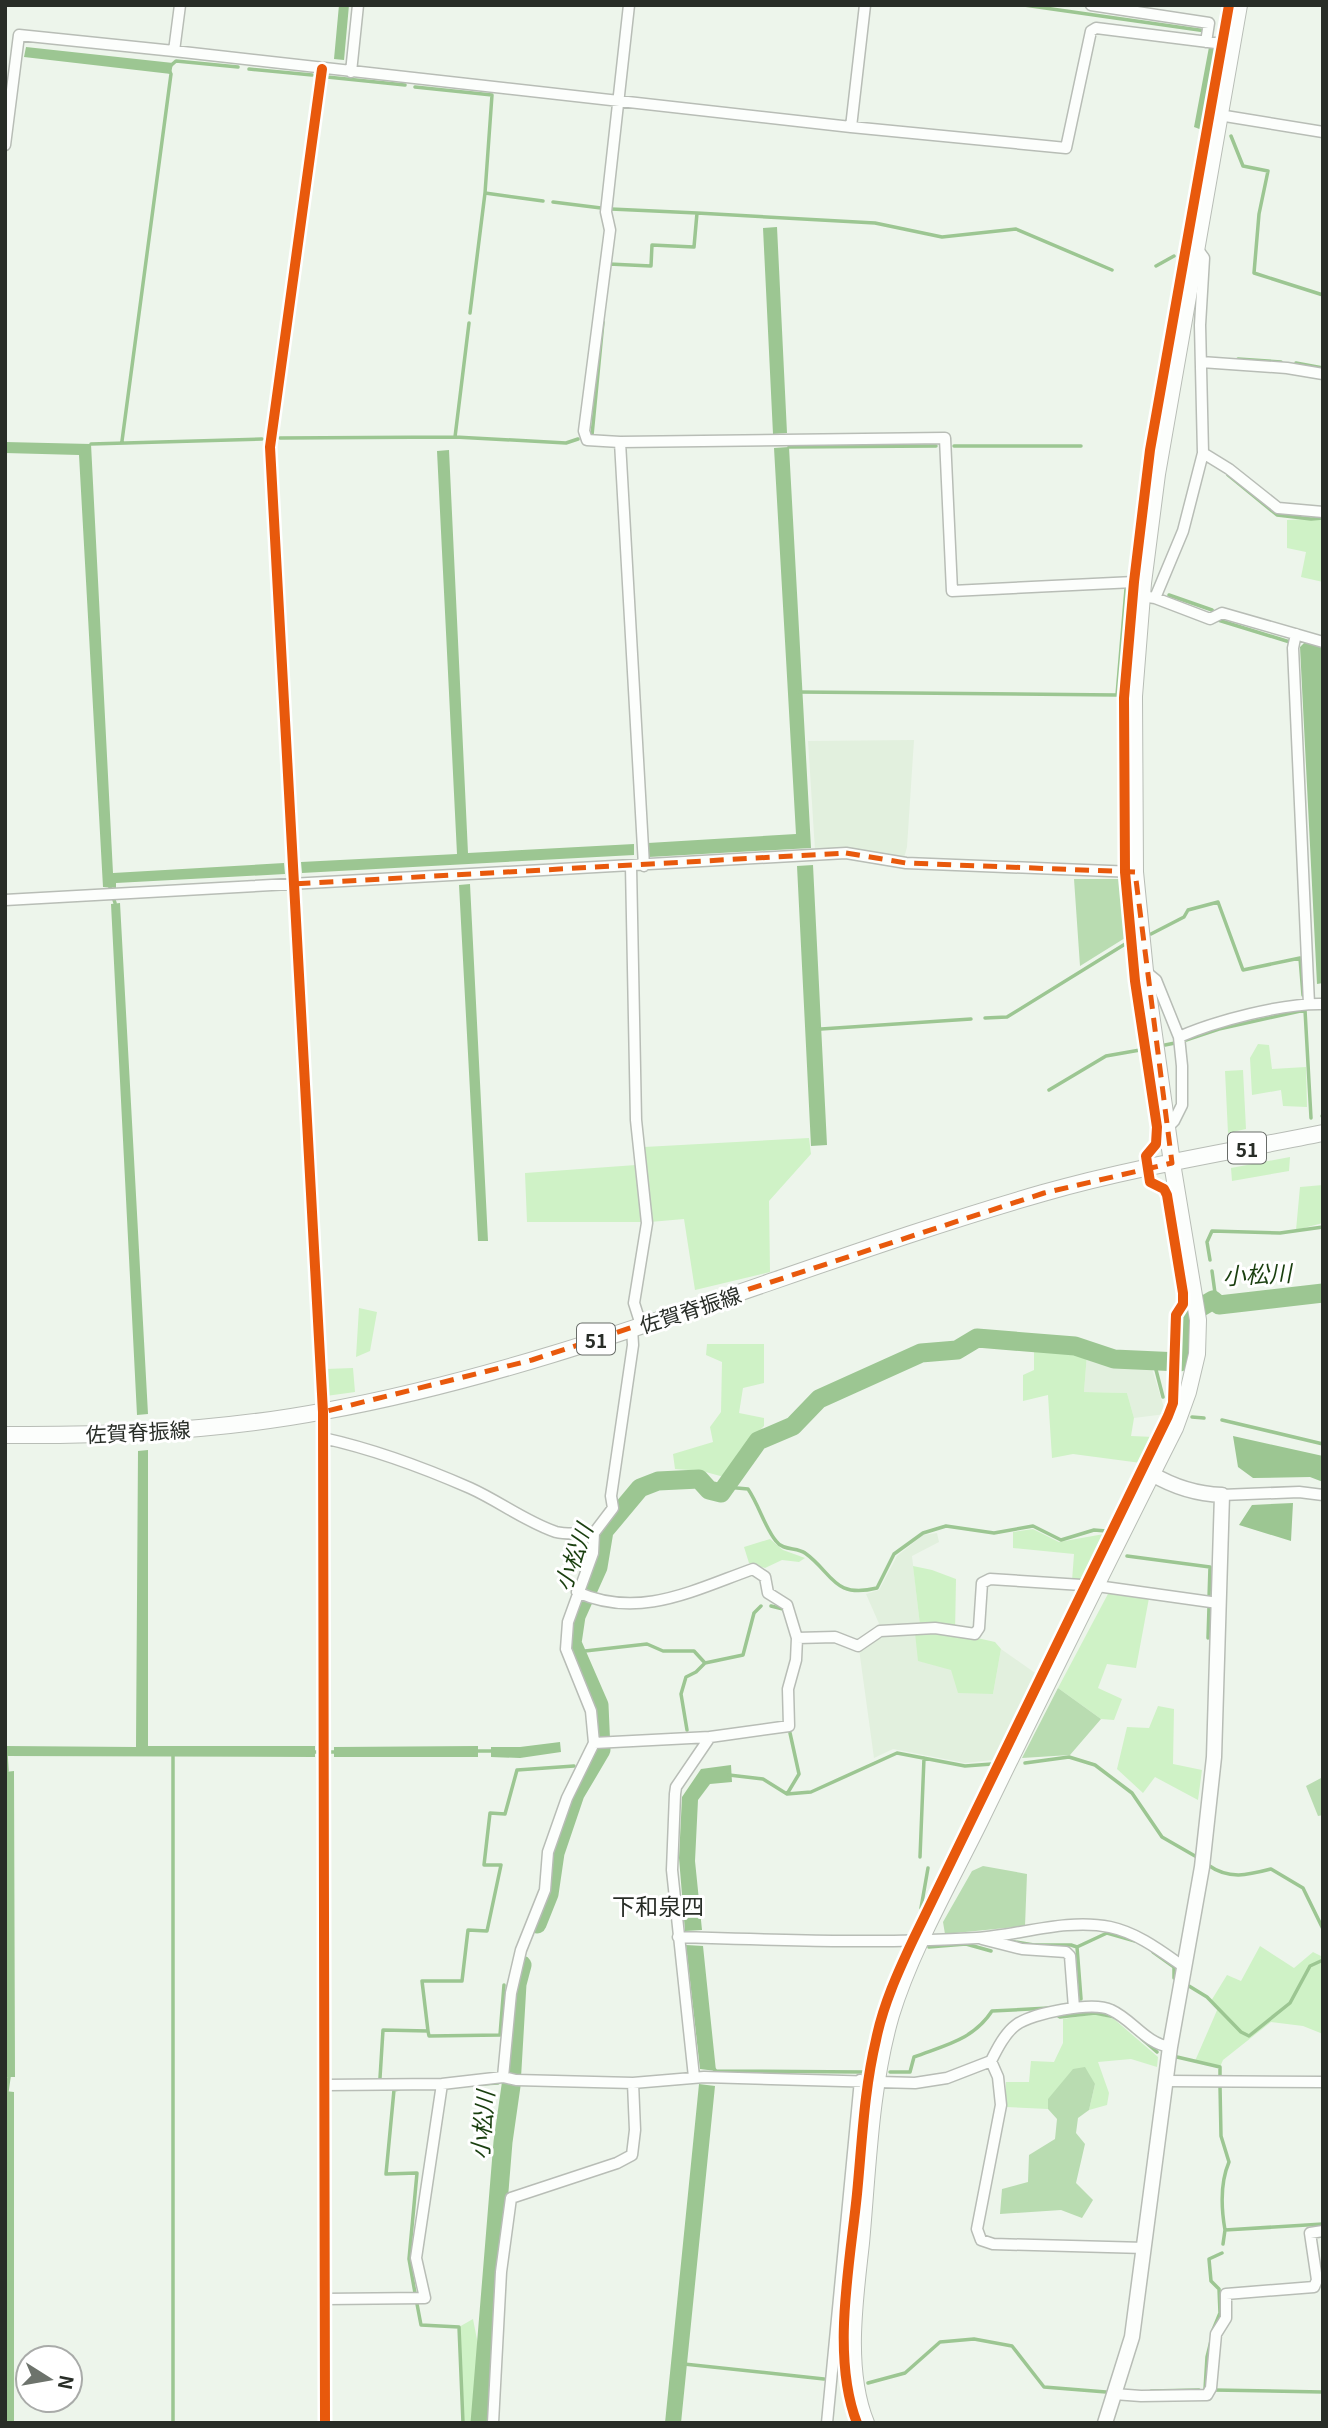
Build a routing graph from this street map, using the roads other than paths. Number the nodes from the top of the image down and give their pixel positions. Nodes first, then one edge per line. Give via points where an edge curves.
1 (180, 5) edge
2 (358, 5) edge
3 (629, 5) edge
4 (865, 5) edge
5 (1091, 5) edge
6 (1239, 5) edge
7 (1207, 36) junction
8 (1227, 45) junction
9 (174, 51) junction
10 (321, 69) junction
11 (351, 72) junction
12 (618, 101) junction
13 (1219, 115) junction
14 (851, 127) junction
15 (1323, 132) edge
16 (5, 145) edge
17 (1196, 247) junction
18 (1201, 362) junction
19 (1323, 374) edge
20 (620, 442) junction
21 (1203, 453) junction
22 (1323, 512) edge
23 (1146, 593) junction
24 (1296, 634) junction
25 (1323, 642) edge
26 (643, 855) junction
27 (631, 866) junction
28 (1135, 872) junction
29 (293, 884) junction
30 (5, 900) edge
31 (1145, 971) junction
32 (1309, 1004) junction
33 (1323, 1004) edge
34 (1179, 1037) junction
35 (1167, 1128) junction
36 (1323, 1133) edge
37 (1172, 1163) junction
38 (636, 1327) junction
39 (323, 1412) junction
40 (5, 1435) edge
41 (323, 1438) junction
42 (1152, 1474) junction
43 (1222, 1495) junction
44 (1323, 1495) edge
45 (594, 1533) junction
46 (1097, 1586) junction
47 (577, 1592) junction
48 (1218, 1603) junction
49 (797, 1638) junction
50 (710, 1737) junction
51 (594, 1743) junction
52 (688, 1938) junction
53 (980, 1938) junction
54 (922, 1940) junction
55 (1184, 1967) junction
56 (1074, 2008) junction
57 (1170, 2048) junction
58 (991, 2061) junction
59 (503, 2077) junction
60 (703, 2077) junction
61 (860, 2080) junction
62 (877, 2081) junction
63 (1167, 2081) junction
64 (1323, 2082) edge
65 (633, 2083) junction
66 (442, 2084) junction
67 (325, 2085) junction
68 (1323, 2231) edge
69 (1145, 2248) junction
70 (325, 2300) junction
71 (1114, 2394) junction
72 (325, 2423) edge
73 (493, 2423) edge
74 (827, 2423) edge
75 (866, 2423) edge
76 (1105, 2423) edge

1 - 9 street
2 - 11 street
3 - 12 street
4 - 14 street
5 - 7 street via 1209,23
6 - 8 main road
7 - 8 street
7 - 14 street via 1091,31 1066,148
8 - 13 main road
9 - 10 street
9 - 16 street via 19,35
10 - 11 street
10 - 29 street via 270,447
11 - 12 street
12 - 14 street
12 - 20 street via 606,212 610,230 584,431 587,440
13 - 15 street
13 - 17 main road
17 - 18 street via 1204,258
17 - 23 main road via 1157,474
18 - 19 street
18 - 21 street
20 - 23 street via 945,438 952,591 1134,582
20 - 26 street
21 - 22 street via 1278,508
21 - 23 street via 1183,531
23 - 24 street via 1210,619 1222,613
23 - 28 main road via 1134,696
24 - 25 street
24 - 32 street
26 - 27 street
26 - 28 street via 846,853 906,863
27 - 29 street
27 - 38 street via 636,1120 647,1223 634,1303
28 - 31 main road
29 - 30 street
29 - 39 street
31 - 34 street via 1156,979
31 - 35 main road
32 - 33 street
32 - 34 street via 1205,1026
34 - 35 street via 1182,1105
35 - 37 main road
36 - 37 main road, 佐賀脊振線 / 51
37 - 38 main road, 佐賀脊振線 / 51 via 1044,1193
37 - 42 main road via 1198,1320 1197,1354 1175,1428
38 - 39 main road, 佐賀脊振線 / 51 via 464,1378
38 - 45 street via 613,1508
39 - 40 main road, 佐賀脊振線 / 51 via 194,1429
39 - 41 street
41 - 45 street via 418,1465 558,1533
41 - 67 street
42 - 43 street via 1189,1491
42 - 46 main road
43 - 44 street
43 - 48 street
45 - 47 street via 593,1553
46 - 48 street
46 - 49 street via 990,1579 982,1583 975,1634 935,1628 880,1631 858,1646 835,1637
46 - 54 main road
47 - 49 street via 625,1605 652,1602 753,1569 765,1577 768,1593 787,1605
47 - 51 street via 566,1650 592,1711
48 - 55 street via 1214,1757 1202,1867
49 - 50 street via 788,1689 789,1726
50 - 51 street
50 - 52 street via 675,1794 672,1870
51 - 59 street via 567,1798 548,1852 545,1891 521,1950 511,1993
52 - 54 street
52 - 60 street
53 - 54 street
53 - 55 street via 1069,1926 1109,1927 1142,1938
53 - 56 street via 1022,1949 1066,1952
54 - 62 main road via 892,2013
55 - 57 street
56 - 57 street via 1107,2007 1159,2046
56 - 58 street via 1015,2025
57 - 63 street
58 - 62 street via 947,2078
58 - 69 street via 1001,2105 977,2229 981,2240 993,2245
59 - 65 street
59 - 66 street
60 - 61 street
60 - 65 street
61 - 62 street
61 - 74 street
62 - 75 main road via 854,2310 857,2385
63 - 64 street
63 - 69 street
65 - 73 street via 632,2155 511,2198 501,2272
66 - 67 street
66 - 70 street via 416,2258 425,2298
67 - 70 street
68 - 71 street via 1310,2233 1317,2280 1314,2287 1226,2294 1226,2318 1216,2334 1207,2395
69 - 71 street via 1132,2337
70 - 72 street
71 - 76 street

